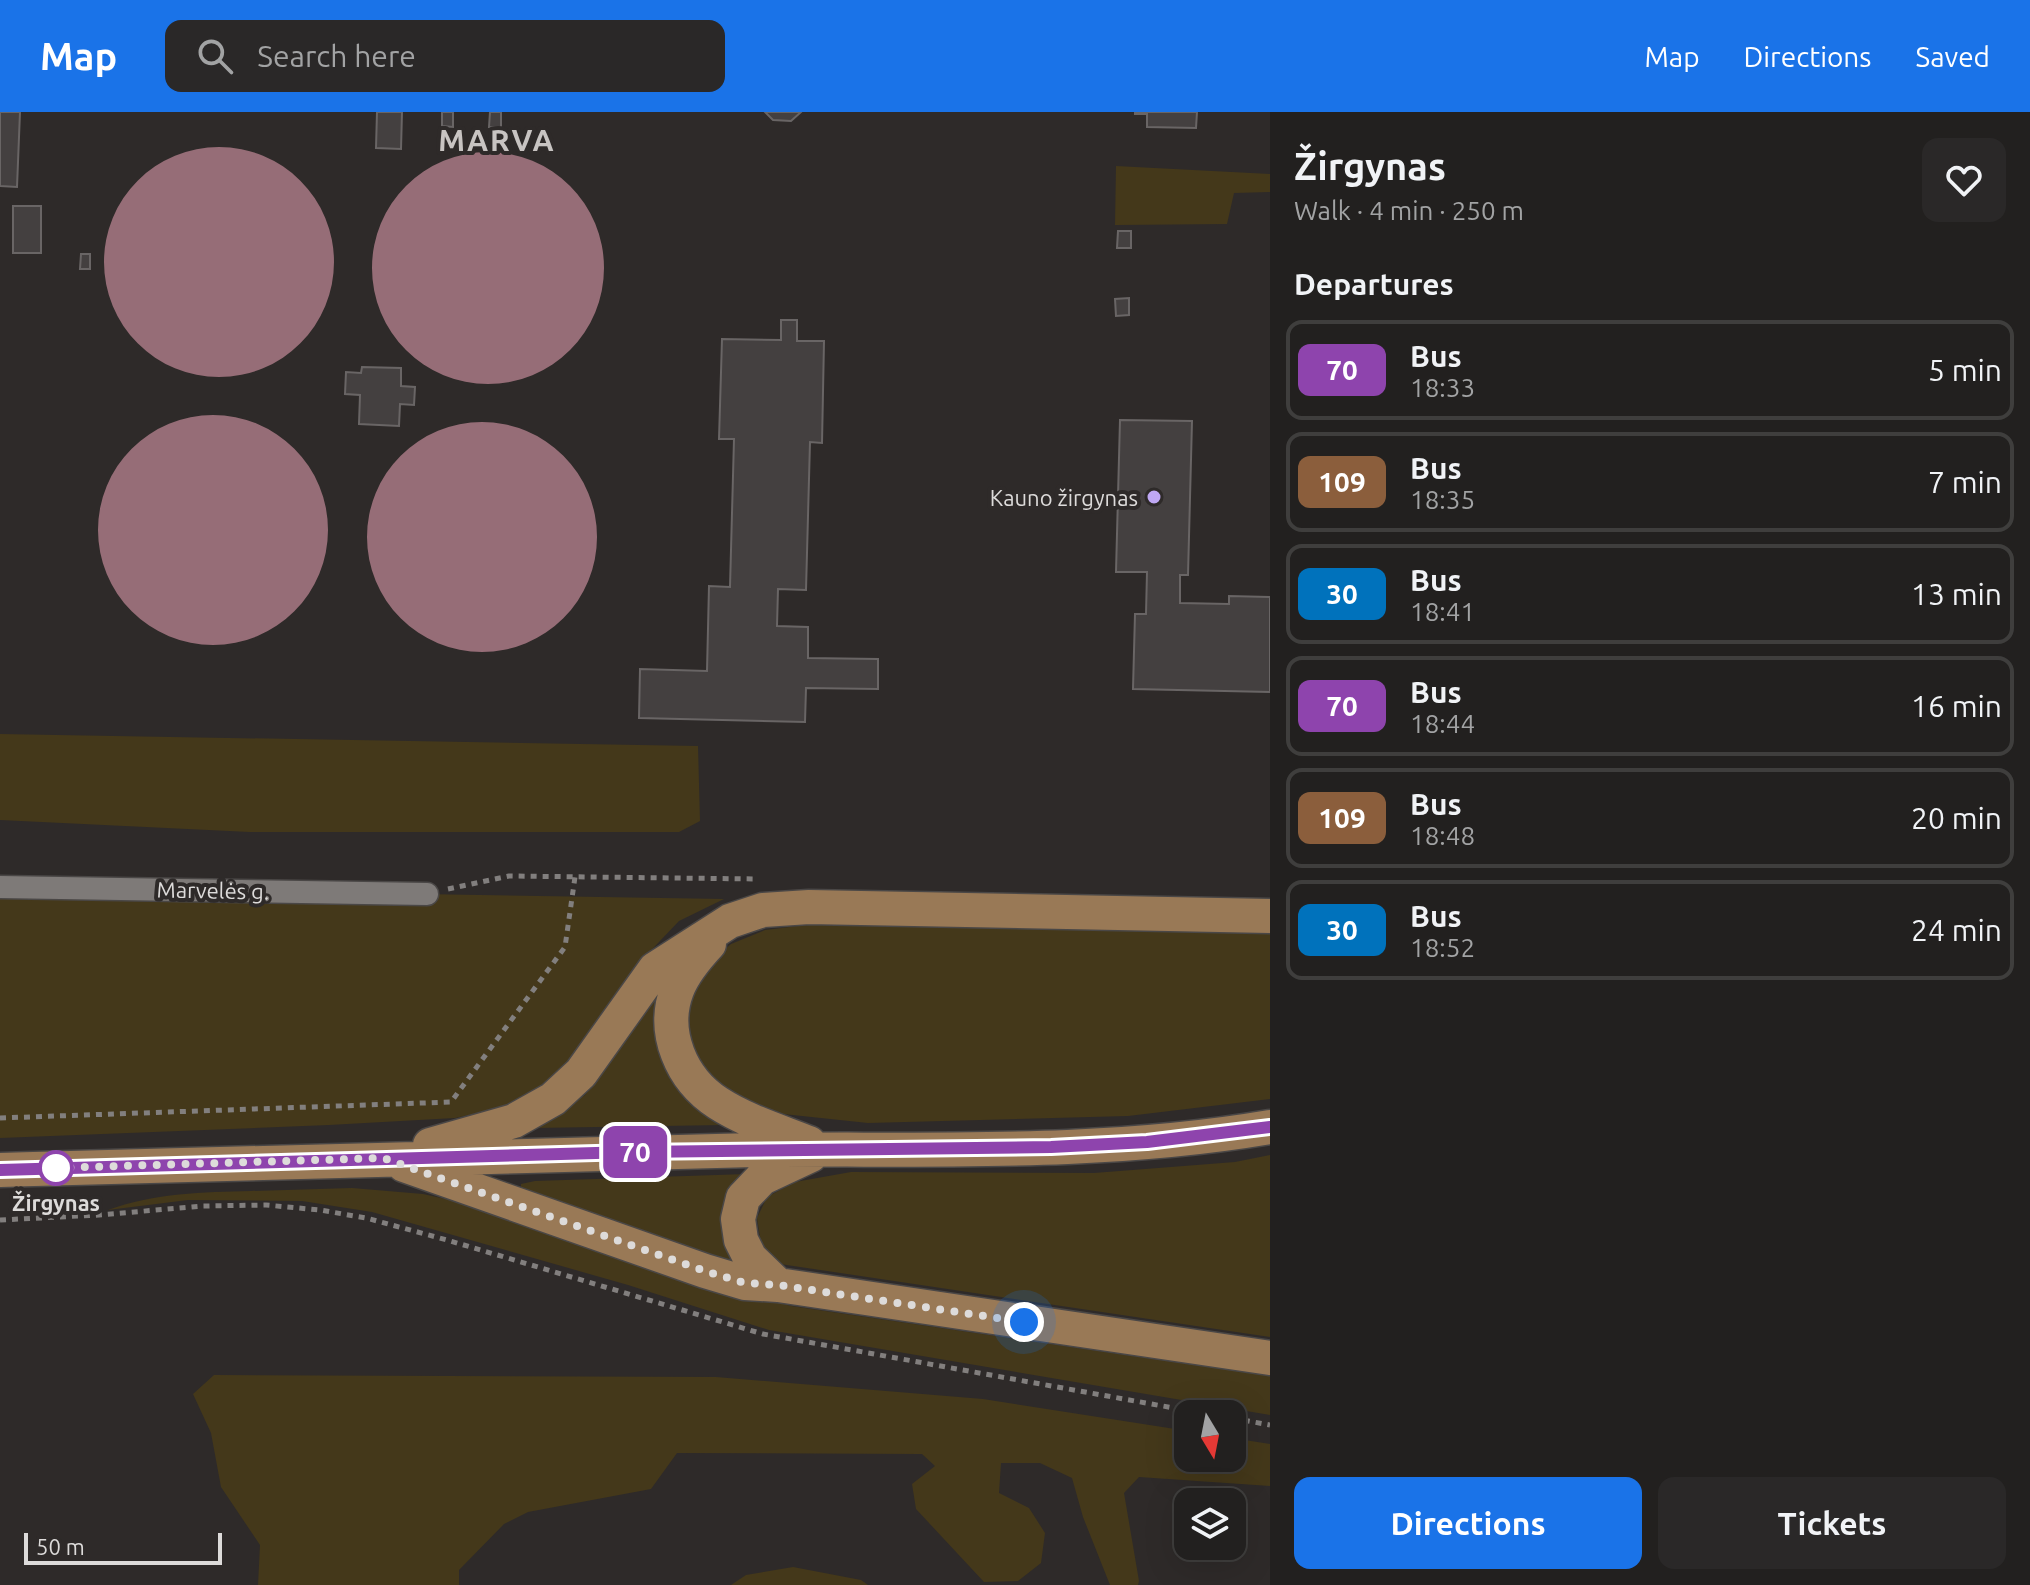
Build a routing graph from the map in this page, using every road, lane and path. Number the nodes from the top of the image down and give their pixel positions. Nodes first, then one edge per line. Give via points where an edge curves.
1 (575, 877) dead end
2 (0, 887) edge
3 (427, 894) dead end
4 (1270, 916) edge
5 (730, 921) junction
6 (0, 1118) edge
7 (1270, 1127) edge
8 (825, 1149) junction
9 (383, 1158) junction
10 (0, 1170) edge
11 (0, 1220) edge
12 (778, 1285) junction
13 (1270, 1358) edge
14 (1174, 1408) edge
15 (1246, 1421) edge
16 (1270, 1425) edge

1 - 6 path via 565,947 451,1102
2 - 3 street, Marvelės g.
4 - 5 main road via 809,907 763,910
5 - 8 main road via 690,964 676,991 671,1019 685,1072 718,1104
5 - 9 main road via 655,969 581,1073 553,1099 514,1121
7 - 8 main road via 1051,1147
8 - 9 main road
8 - 12 main road via 762,1178 743,1198 741,1240 750,1258
9 - 10 main road
9 - 12 main road via 705,1271 745,1283
11 - 14 path via 203,1206 320,1210 447,1240 763,1334
12 - 13 main road
15 - 16 path

